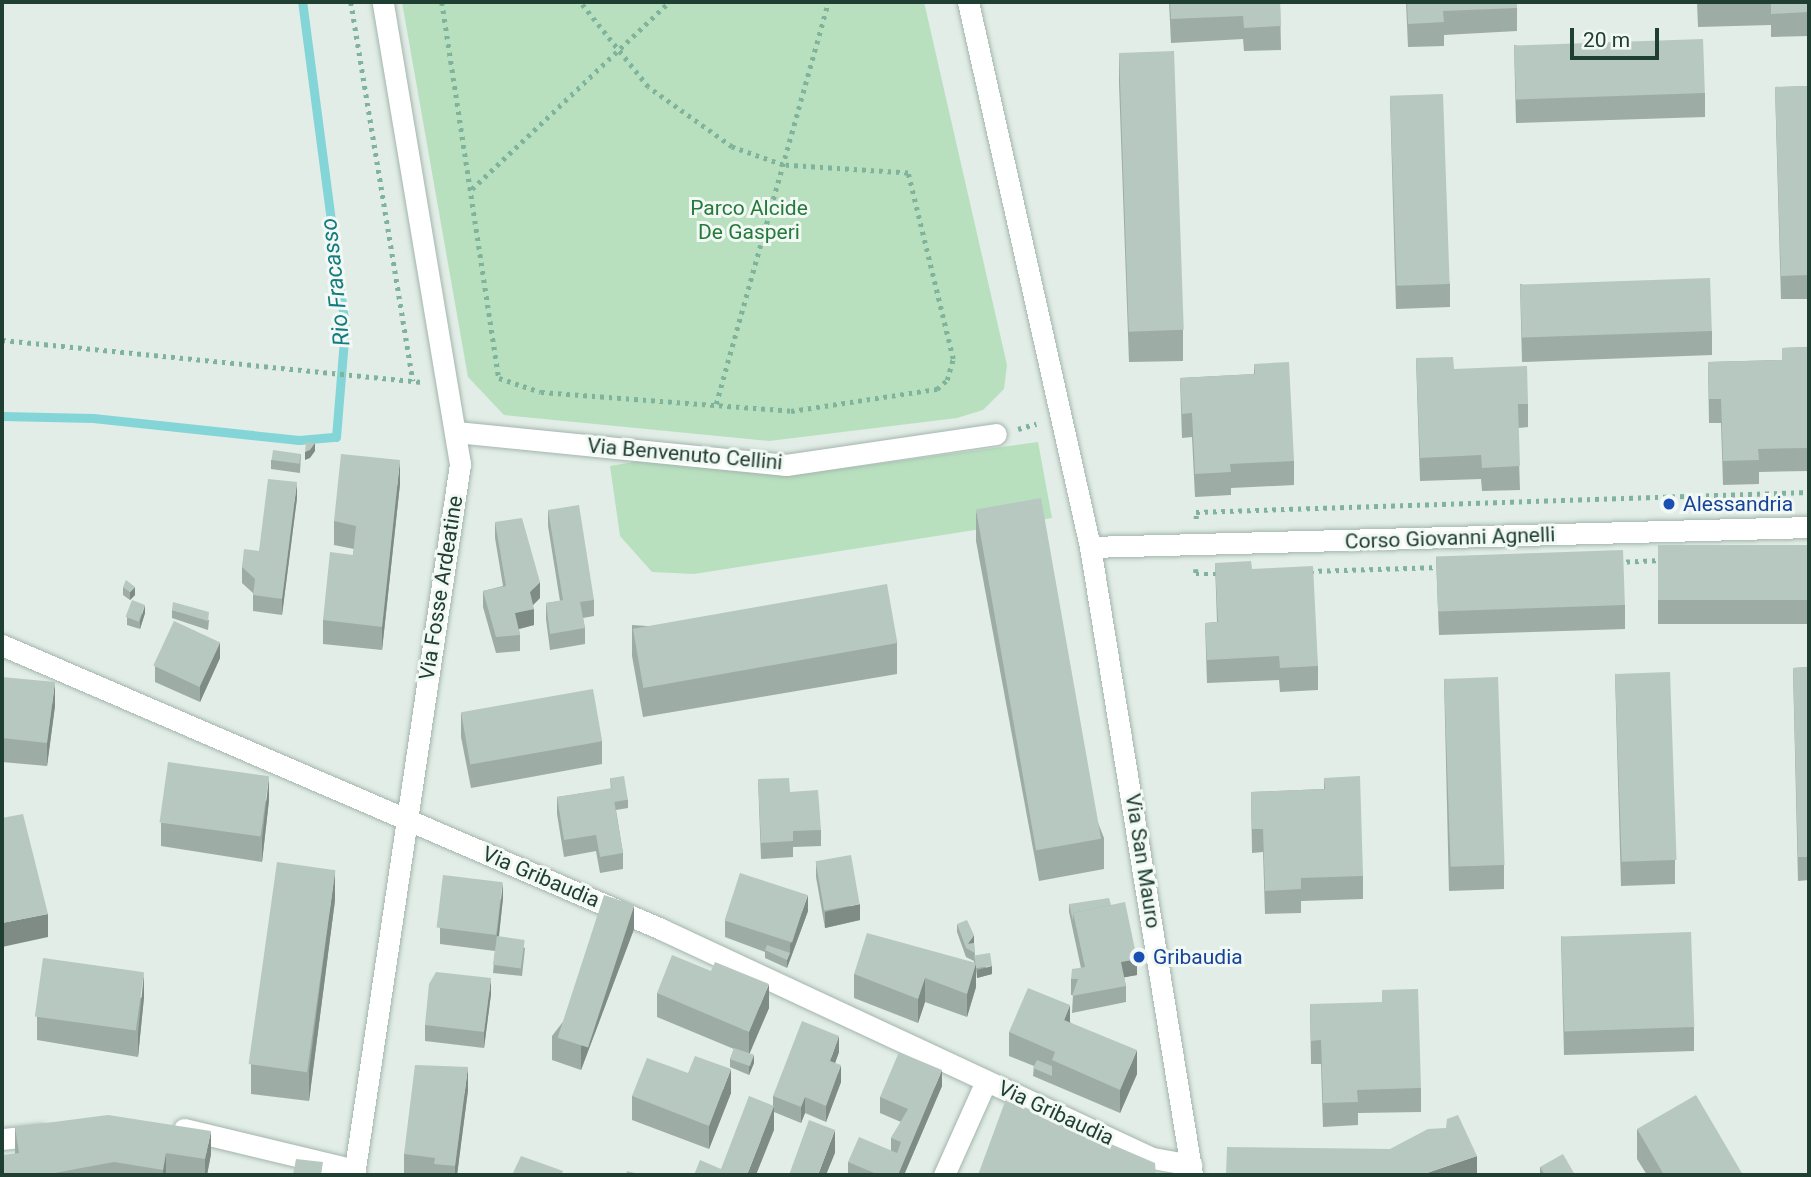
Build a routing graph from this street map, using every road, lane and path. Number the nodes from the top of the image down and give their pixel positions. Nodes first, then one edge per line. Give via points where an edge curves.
1 (351, 2) edge
2 (383, 2) edge
3 (442, 2) edge
4 (580, 2) edge
5 (669, 2) edge
6 (828, 2) edge
7 (968, 2) edge
8 (662, 4) edge
9 (619, 51) junction
10 (783, 165) junction
11 (471, 190) junction
12 (2, 340) edge
13 (716, 404) junction
14 (1061, 418) junction
15 (456, 432) junction
16 (996, 434) joint
17 (1809, 492) edge
18 (1809, 527) edge
19 (1198, 546) junction
20 (1090, 547) junction
21 (1671, 560) edge
22 (1601, 562) edge
23 (1449, 567) edge
24 (1301, 572) edge
25 (1235, 573) edge
26 (2, 645) edge
27 (404, 818) junction
28 (986, 1081) junction
29 (163, 1125) edge
30 (70, 1132) edge
31 (2, 1139) edge
32 (1192, 1170) edge
33 (355, 1173) edge
34 (944, 1175) edge

1 - 12 path via 413,381
2 - 15 street, Via Fosse Ardeatine
3 - 11 path
4 - 9 path
5 - 8 path
6 - 10 path
7 - 14 street, Via San Mauro
8 - 9 path
9 - 10 path via 648,86 690,119 733,147
9 - 11 path
10 - 13 path
10 - 13 path via 908,173 953,359 937,389 791,411
11 - 13 path via 499,378 541,392
14 - 16 path
14 - 20 street, Via San Mauro
15 - 16 street, Via Benvenuto Cellini via 786,465
15 - 27 street, Via Fosse Ardeatine via 453,524
17 - 19 path via 1196,512
18 - 19 street, Corso Giovanni Agnelli
19 - 20 street, Corso Giovanni Agnelli
19 - 25 path via 1196,575
20 - 32 street, Via San Mauro
21 - 22 path
23 - 24 path
26 - 27 street, Via Gribaudia
27 - 28 street, Via Gribaudia
27 - 33 street, Via Fosse Ardeatine
28 - 32 street, Via Gribaudia via 1152,1158
28 - 34 street
29 - 33 street
30 - 31 street

